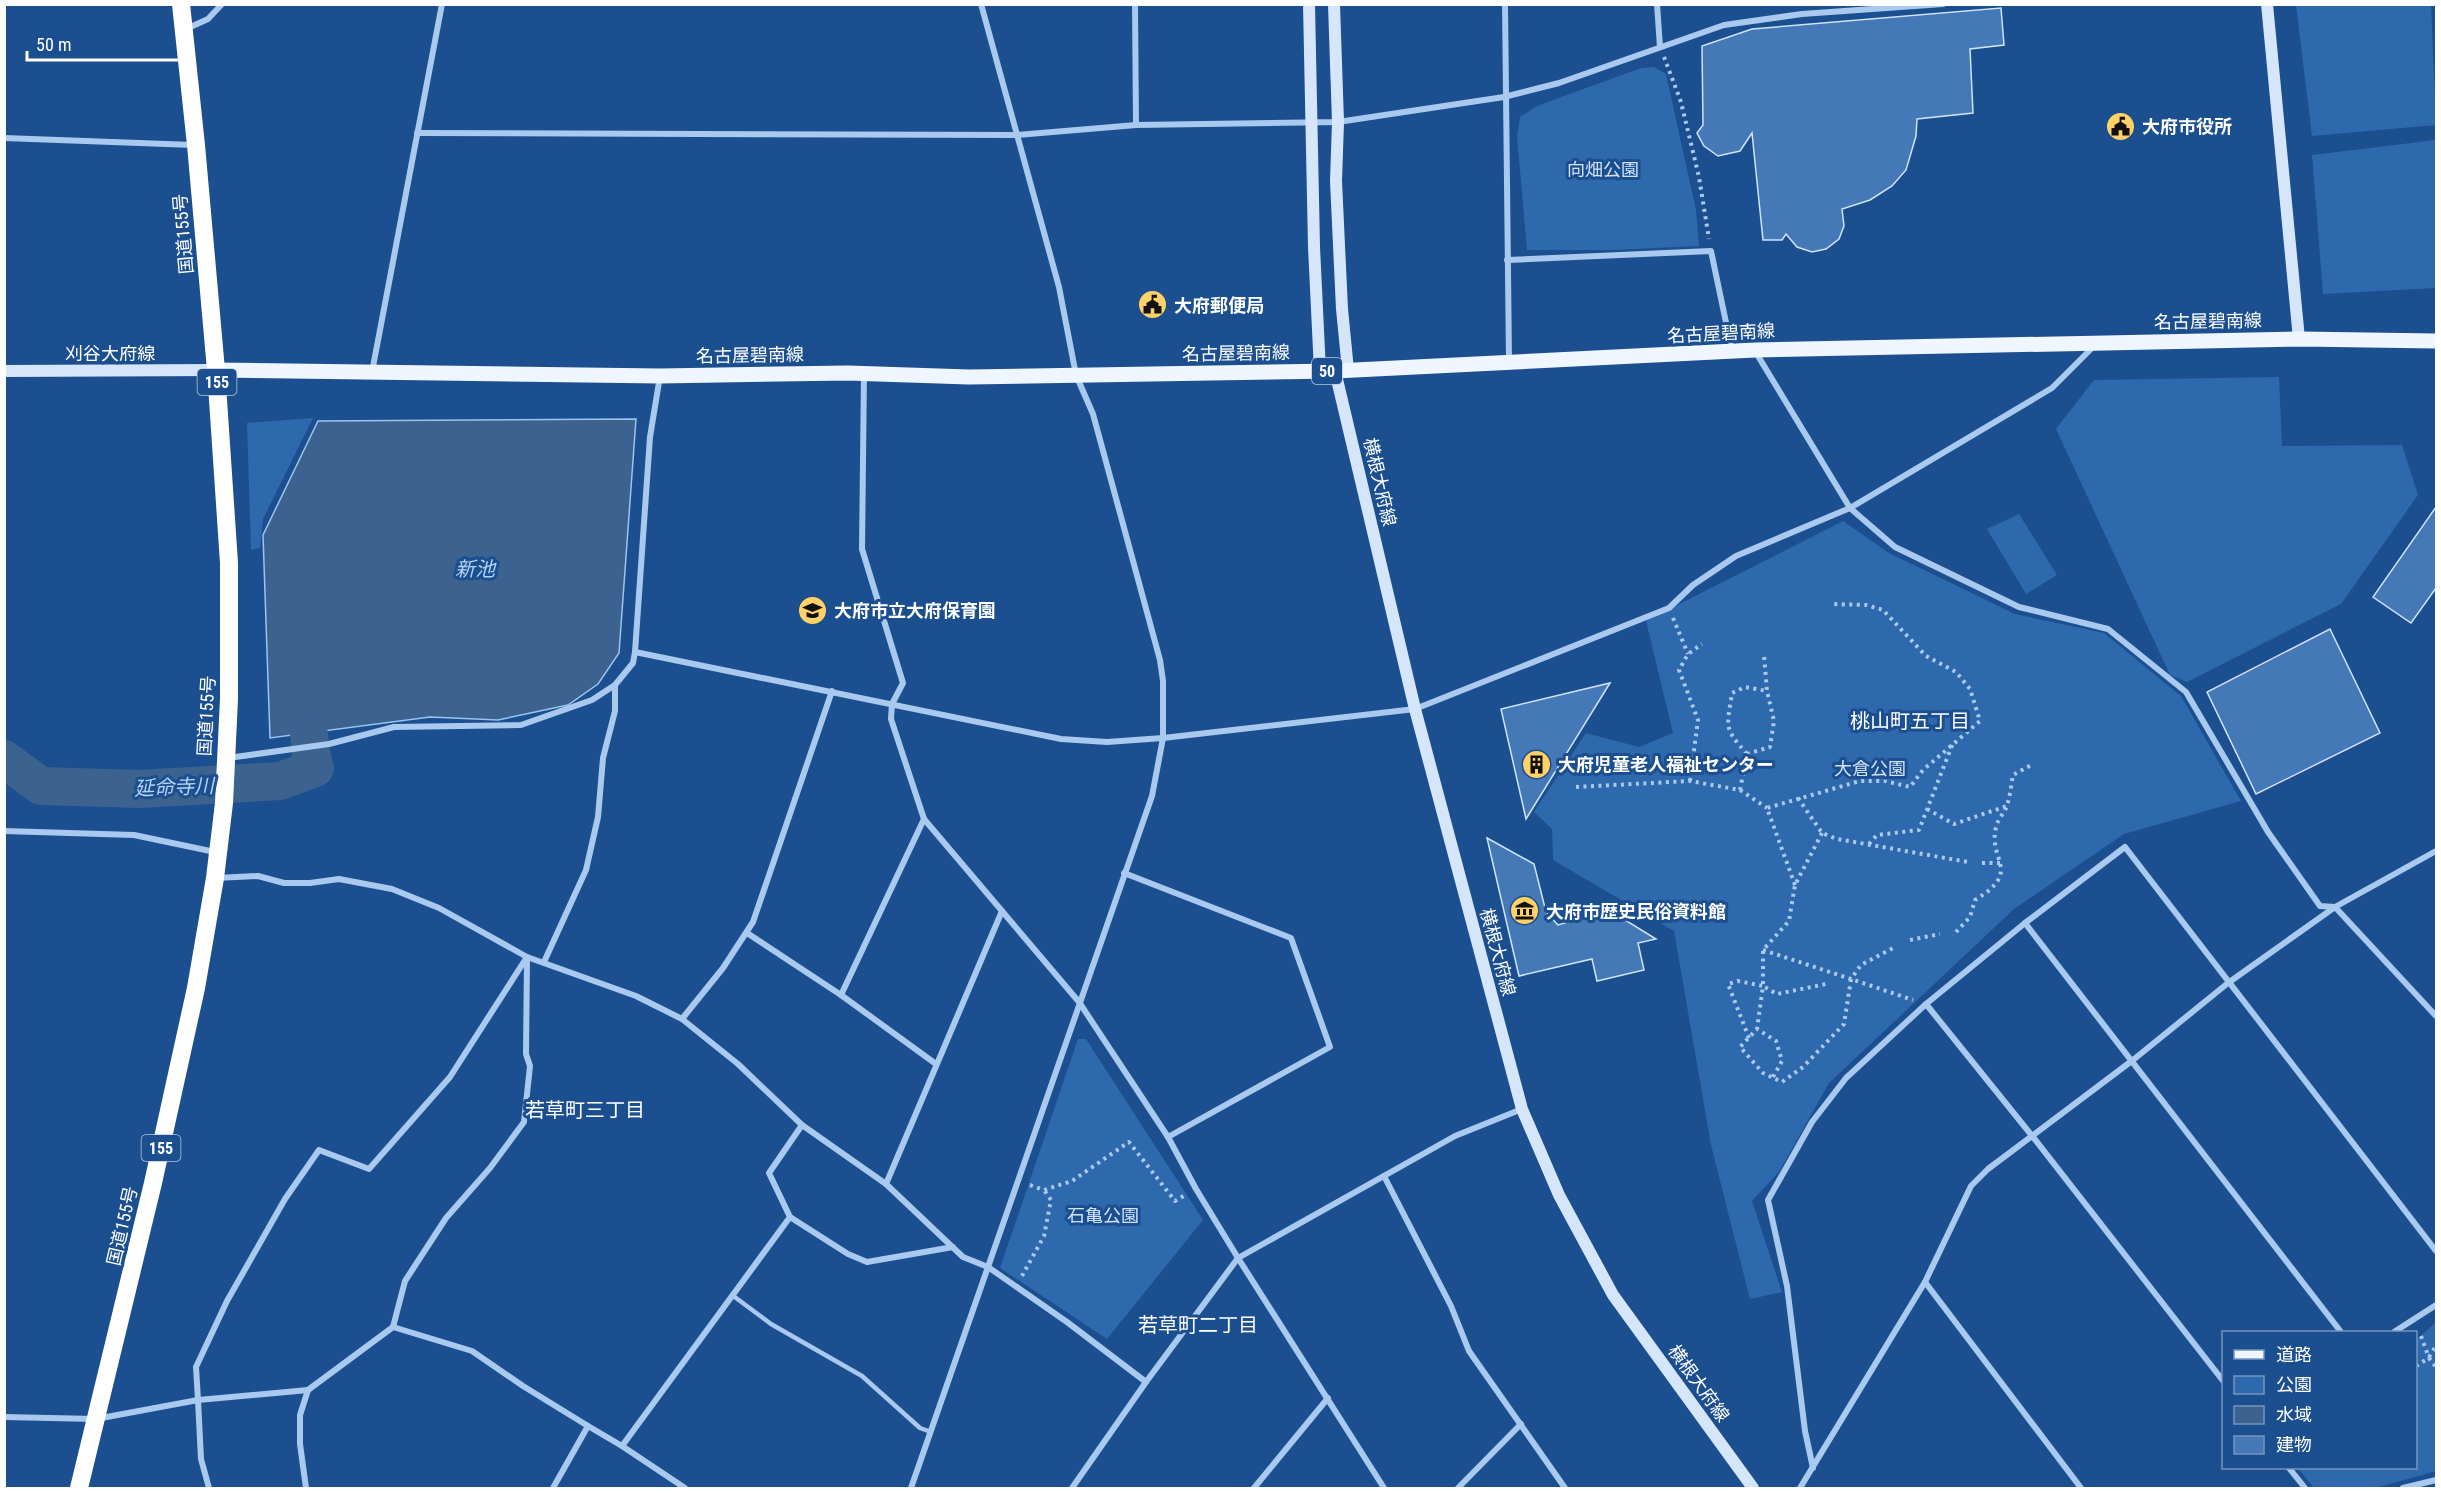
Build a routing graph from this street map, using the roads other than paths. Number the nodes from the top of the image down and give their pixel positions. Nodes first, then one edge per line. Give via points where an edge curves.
1 (181, 4) edge
2 (222, 4) edge
3 (442, 4) edge
4 (981, 4) edge
5 (1135, 4) edge
6 (1309, 4) edge
7 (1334, 4) edge
8 (1505, 4) edge
9 (1657, 4) edge
10 (1943, 4) edge
11 (2267, 4) edge
12 (184, 30) junction
13 (1660, 48) junction
14 (1504, 97) junction
15 (1312, 122) junction
16 (1338, 122) junction
17 (1136, 125) junction
18 (417, 133) junction
19 (1017, 135) junction
20 (4, 138) edge
21 (196, 145) junction
22 (1507, 260) junction
23 (2299, 339) junction
24 (2436, 341) edge
25 (2097, 342) junction
26 (1755, 350) junction
27 (1732, 351) junction
28 (1509, 364) junction
29 (216, 370) junction
30 (4, 371) edge
31 (1334, 371) junction
32 (372, 372) junction
33 (864, 373) junction
34 (1076, 375) junction
35 (660, 376) junction
36 (1850, 508) junction
37 (634, 652) junction
38 (615, 685) junction
39 (832, 692) junction
40 (892, 704) junction
41 (1415, 709) junction
42 (1163, 738) junction
43 (225, 759) junction
44 (924, 819) junction
45 (4, 831) edge
46 (2436, 851) edge
47 (219, 852) junction
48 (1124, 873) junction
49 (215, 878) junction
50 (2335, 907) junction
51 (1002, 911) junction
52 (2025, 922) junction
53 (747, 933) junction
54 (527, 957) junction
55 (544, 962) junction
56 (2228, 983) junction
57 (841, 995) junction
58 (1079, 1002) junction
59 (1926, 1004) junction
60 (2436, 1016) edge
61 (682, 1018) junction
62 (2133, 1060) junction
63 (936, 1064) junction
64 (1522, 1109) junction
65 (802, 1125) junction
66 (1168, 1137) junction
67 (2033, 1137) junction
68 (1384, 1176) junction
69 (886, 1184) junction
70 (790, 1217) junction
71 (953, 1247) junction
72 (2436, 1251) edge
73 (1238, 1258) junction
74 (988, 1267) junction
75 (1925, 1282) junction
76 (732, 1295) junction
77 (2436, 1305) edge
78 (393, 1327) junction
79 (2340, 1331) edge
80 (2396, 1331) edge
81 (2222, 1381) edge
82 (1146, 1382) junction
83 (308, 1390) junction
84 (1328, 1398) junction
85 (198, 1400) junction
86 (4, 1417) edge
87 (96, 1419) junction
88 (1521, 1424) junction
89 (588, 1426) junction
90 (931, 1432) junction
91 (622, 1446) junction
92 (1813, 1468) junction
93 (2291, 1469) edge
94 (2436, 1480) edge
95 (79, 1488) edge
96 (209, 1488) edge
97 (306, 1488) edge
98 (553, 1488) edge
99 (686, 1488) edge
100 (910, 1488) edge
101 (1072, 1488) edge
102 (1254, 1488) edge
103 (1384, 1488) edge
104 (1458, 1488) edge
105 (1565, 1488) edge
106 (1753, 1488) edge
107 (1800, 1488) edge
108 (2081, 1488) edge
109 (2305, 1488) edge
110 (2403, 1488) edge

1 - 12 highway, 国道155号 / 155
2 - 12 street via 208,19
3 - 18 street
4 - 19 street
5 - 17 street
6 - 15 main road
7 - 16 main road
8 - 14 street
9 - 13 street
10 - 13 street via 1802,14 1724,25
11 - 23 main road
12 - 21 highway, 国道155号 / 155
13 - 14 street via 1559,83
14 - 16 street
14 - 22 street
15 - 16 street
15 - 17 street
15 - 31 main road
16 - 31 main road via 1336,181 1342,309
17 - 19 street
18 - 19 street
18 - 32 street
19 - 34 street via 1059,287
20 - 21 street
21 - 29 highway, 国道155号 / 155
22 - 27 street via 1711,251
22 - 28 street
23 - 24 main road, 名古屋碧南線 / 50
23 - 25 main road, 名古屋碧南線 / 50
25 - 26 main road, 名古屋碧南線 / 50
25 - 36 street via 2052,388
26 - 27 main road, 名古屋碧南線 / 50
26 - 36 street
27 - 28 main road, 名古屋碧南線 / 50
28 - 31 main road, 名古屋碧南線 / 50
29 - 30 main road, 刈谷大府線
29 - 32 main road, 名古屋碧南線 / 50
29 - 43 highway, 国道155号 / 155 via 230,562
31 - 34 main road, 名古屋碧南線 / 50
31 - 41 main road, 横根大府線
32 - 35 main road, 名古屋碧南線 / 50
33 - 34 main road, 名古屋碧南線 / 50 via 969,377
33 - 35 main road, 名古屋碧南線 / 50
33 - 40 street via 862,549 903,683
34 - 42 street via 1093,414 1160,660
35 - 37 street via 651,437
36 - 41 street via 1736,556 1693,585 1669,608
36 - 50 street via 1895,547 2019,607 2108,629 2186,692 2268,832 2320,906
37 - 38 street via 633,663
37 - 39 street
38 - 43 street via 592,700 521,726 394,727 329,744
38 - 55 street via 615,711 603,758 598,816 586,870
39 - 40 street
39 - 53 street via 767,887
40 - 42 street via 1061,739 1107,742
40 - 44 street via 891,719
41 - 42 street
41 - 64 main road, 横根大府線
42 - 48 street via 1152,795
43 - 47 highway, 国道155号 / 155
44 - 51 street
44 - 57 street
45 - 47 street via 134,835
46 - 50 street
47 - 49 highway, 国道155号 / 155
48 - 58 street
48 - 66 street via 1291,938 1330,1047
49 - 54 street via 258,876 284,883 339,879 392,889 439,908
49 - 87 highway, 国道155号 / 155 via 194,999
50 - 56 street
50 - 60 street
51 - 58 street
51 - 63 street
52 - 56 street via 2125,847
52 - 59 street
52 - 62 street
53 - 57 street
53 - 61 street
54 - 55 street
54 - 78 street via 526,1053 530,1066 524,1122 446,1218 405,1281
54 - 85 street via 450,1077 369,1169 319,1150 285,1199 195,1367
55 - 61 street via 636,996
56 - 62 street
56 - 72 street
57 - 63 street
58 - 66 street
58 - 74 street
59 - 67 street
59 - 92 street via 1846,1078 1812,1122 1768,1200 1787,1286 1804,1431
61 - 65 street
62 - 67 street
62 - 79 street
63 - 69 street
64 - 68 street via 1455,1136
64 - 106 main road, 横根大府線 via 1558,1195 1613,1295
65 - 69 street
65 - 70 street via 770,1173
66 - 73 street
67 - 75 street via 1971,1186
67 - 81 street
68 - 73 street
68 - 88 street via 1452,1306 1469,1351
69 - 71 street
70 - 71 street via 867,1262
70 - 76 street
71 - 74 street via 963,1257
73 - 82 street
73 - 84 street
74 - 82 street
74 - 90 street
75 - 92 street
75 - 108 street
76 - 90 lane via 771,1324 862,1376 920,1428
76 - 91 street
77 - 80 street
78 - 83 street
78 - 89 street via 472,1351
82 - 101 street
83 - 85 street
83 - 97 street via 300,1415
84 - 102 street
84 - 103 street
85 - 87 street
85 - 96 street via 201,1459
86 - 87 street
87 - 95 highway, 国道155号 / 155
88 - 104 street
88 - 105 street
89 - 91 street
89 - 98 street
90 - 100 street
91 - 99 street
92 - 107 street
93 - 109 street
94 - 110 street

